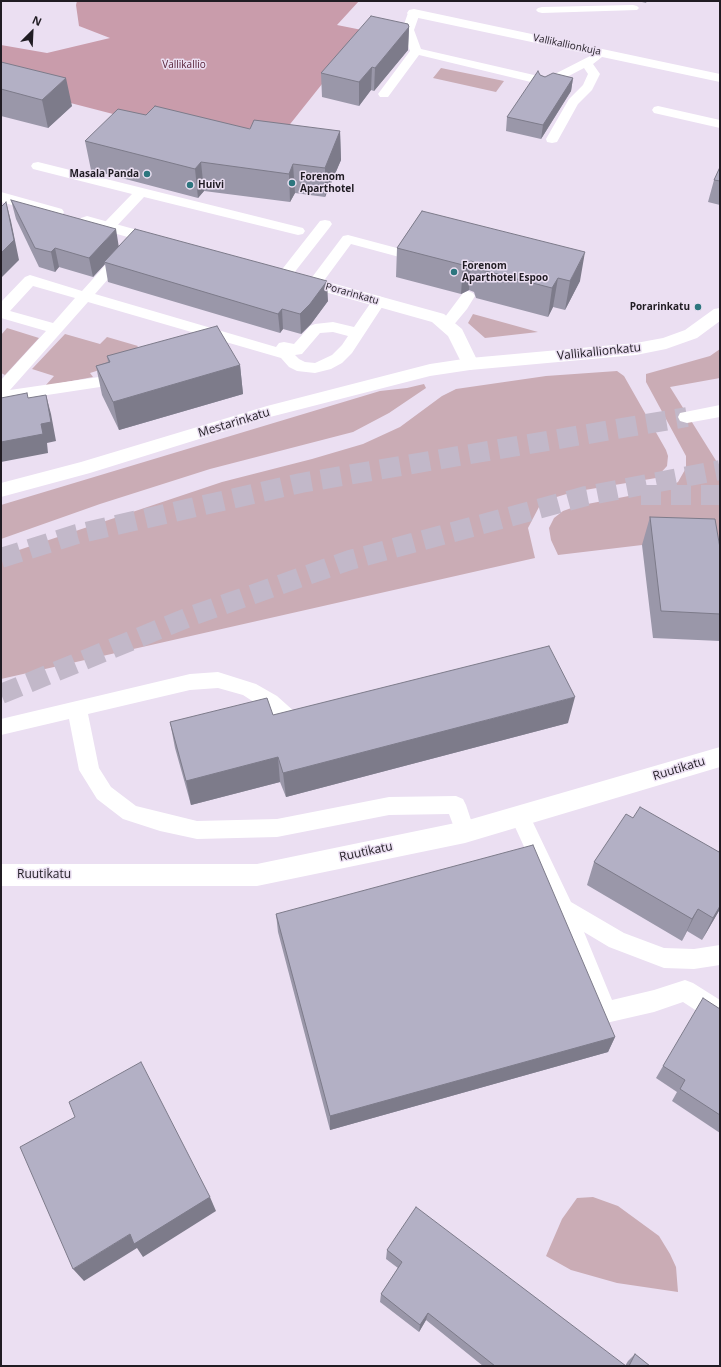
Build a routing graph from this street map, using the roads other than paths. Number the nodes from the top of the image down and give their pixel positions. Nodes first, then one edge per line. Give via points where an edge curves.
1 (546, 4) edge
2 (582, 4) edge
3 (633, 8) dead end
4 (414, 13) joint
5 (416, 51) junction
6 (604, 53) junction
7 (586, 63) junction
8 (720, 78) edge
9 (384, 94) dead end
10 (658, 110) dead end
11 (720, 124) edge
12 (552, 139) dead end
13 (38, 166) dead end
14 (140, 193) junction
15 (1, 197) edge
16 (324, 224) dead end
17 (108, 227) junction
18 (298, 231) dead end
19 (140, 236) junction
20 (178, 246) edge
21 (403, 254) edge
22 (277, 273) joint
23 (315, 284) junction
24 (86, 296) junction
25 (468, 296) edge
26 (379, 301) junction
27 (1, 312) edge
28 (720, 313) edge
29 (447, 324) junction
30 (56, 329) junction
31 (358, 332) junction
32 (241, 342) junction
33 (212, 350) edge
34 (287, 355) dead end
35 (470, 364) junction
36 (137, 371) edge
37 (1, 390) edge
38 (1, 397) edge
39 (720, 412) edge
40 (687, 417) tunnel mouth
41 (1, 490) edge
42 (77, 709) junction
43 (324, 714) edge
44 (1, 727) edge
45 (720, 757) edge
46 (520, 816) junction
47 (465, 832) junction
48 (1, 875) edge
49 (563, 909) junction
50 (720, 955) edge
51 (720, 1013) edge

1 - 2 lane
2 - 3 lane
4 - 5 lane via 408,30
4 - 6 main road, Vallikallionkuja
5 - 7 lane via 546,84
5 - 9 lane
6 - 7 lane
6 - 8 main road, Vallikallionkuja
7 - 12 lane via 594,74 588,88 573,102
10 - 11 lane
13 - 14 lane
14 - 17 lane
14 - 18 lane
15 - 17 main road
16 - 22 lane
17 - 19 main road
19 - 20 main road
19 - 24 lane
21 - 23 lane via 348,239
22 - 23 main road, Porarinkatu
23 - 26 main road, Porarinkatu
24 - 27 lane via 30,280
24 - 30 lane
24 - 32 lane
25 - 29 lane
26 - 29 main road, Porarinkatu via 426,314
26 - 31 lane
27 - 30 lane
28 - 35 main road, Vallikallionkatu via 691,334 643,348
29 - 35 main road, Porarinkatu via 456,333
30 - 37 lane
31 - 32 lane via 333,327 315,329 298,350 284,347 279,353
31 - 34 lane via 337,359 326,365 316,368 302,367
32 - 33 lane
35 - 41 main road, Mestarinkatu via 430,370 267,412
36 - 38 lane via 100,382
39 - 40 main road
42 - 43 lane via 190,682 218,680 249,689 294,722
42 - 44 lane
42 - 47 lane via 89,770 104,793 130,813 197,830 277,828 389,806 456,805
45 - 46 main road, Ruutikatu
46 - 47 main road, Ruutikatu
46 - 49 lane
47 - 48 main road, Ruutikatu via 257,875
49 - 50 lane via 617,940 664,958 694,959
49 - 51 lane via 606,1012 685,991

